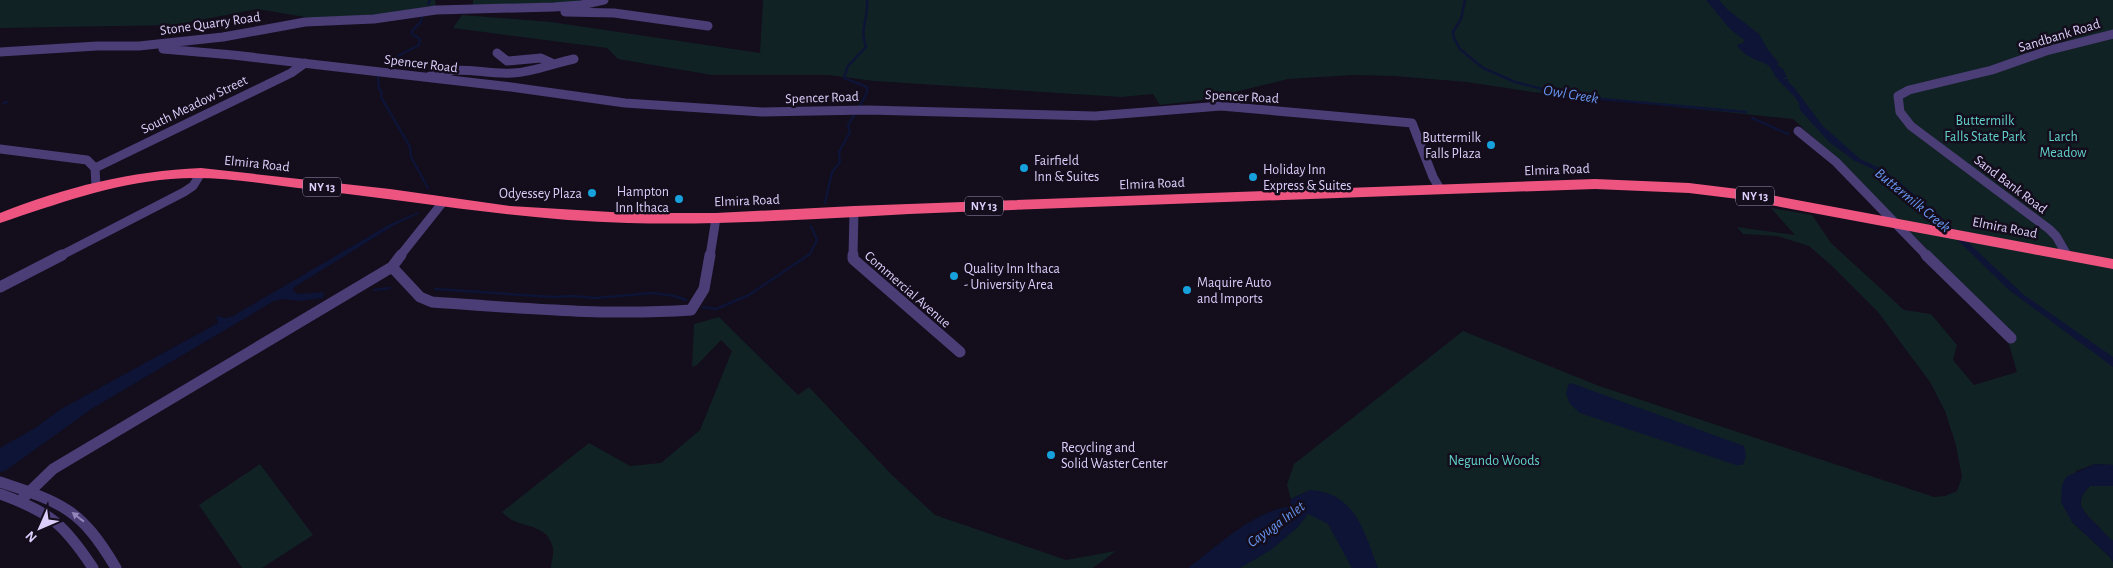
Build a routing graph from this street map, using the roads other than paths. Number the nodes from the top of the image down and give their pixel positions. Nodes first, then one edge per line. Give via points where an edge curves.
1 (604, 0) edge
2 (554, 8) junction
3 (708, 26) dead end
4 (2113, 34) edge
5 (163, 49) dead end
6 (0, 52) edge
7 (497, 54) dead end
8 (574, 59) dead end
9 (305, 63) junction
10 (2013, 63) joint
11 (552, 64) junction
12 (427, 77) junction
13 (1798, 131) dead end
14 (0, 149) edge
15 (95, 168) junction
16 (201, 173) junction
17 (96, 186) junction
18 (1440, 189) junction
19 (443, 202) junction
20 (854, 211) junction
21 (0, 218) edge
22 (716, 218) junction
23 (1892, 222) junction
24 (2067, 255) junction
25 (2113, 264) edge
26 (392, 267) junction
27 (0, 287) edge
28 (2012, 338) dead end
29 (960, 352) dead end
30 (0, 482) edge
31 (0, 494) edge
32 (25, 497) junction
33 (93, 568) edge
34 (116, 568) edge

1 - 2 street, Stone Quarry Road
2 - 3 street via 566,12 614,13
2 - 6 street, Stone Quarry Road via 436,10 374,19 305,22 149,46
4 - 10 street, Sandbank Road
5 - 9 street, Spencer Road
7 - 11 street via 514,62 541,58
8 - 11 street
9 - 12 street, Spencer Road
9 - 15 street, South Meadow Street
10 - 24 street, Sand Bank Road via 1909,90 1898,96 1897,105 1901,115 1912,126 2049,229
11 - 12 street via 510,73 454,68
12 - 18 street, Spencer Road via 638,104 736,111 868,110 1095,116 1221,106 1412,123
13 - 23 street via 1836,162
14 - 15 street via 82,159 91,162
15 - 17 street
16 - 17 highway, Elmira Road / NY 13 via 146,176
16 - 19 highway, Elmira Road / NY 13
16 - 27 street via 184,192
17 - 21 highway, NY 13
18 - 20 highway, Elmira Road / NY 13
18 - 23 highway, Elmira Road / NY 13 via 1595,184 1689,188 1748,195
19 - 22 highway, Elmira Road / NY 13 via 596,217
19 - 26 street
20 - 22 highway, Elmira Road / NY 13
20 - 29 street, Commercial Avenue via 853,259
22 - 26 street via 704,289 691,310 581,312 432,302 420,297
23 - 24 highway, Elmira Road / NY 13
23 - 28 street
24 - 25 highway, Elmira Road / NY 13
26 - 32 street via 53,469
30 - 32 street
31 - 32 street
32 - 33 street via 58,520
34 -> 32 street via 94,533 78,516 66,509

